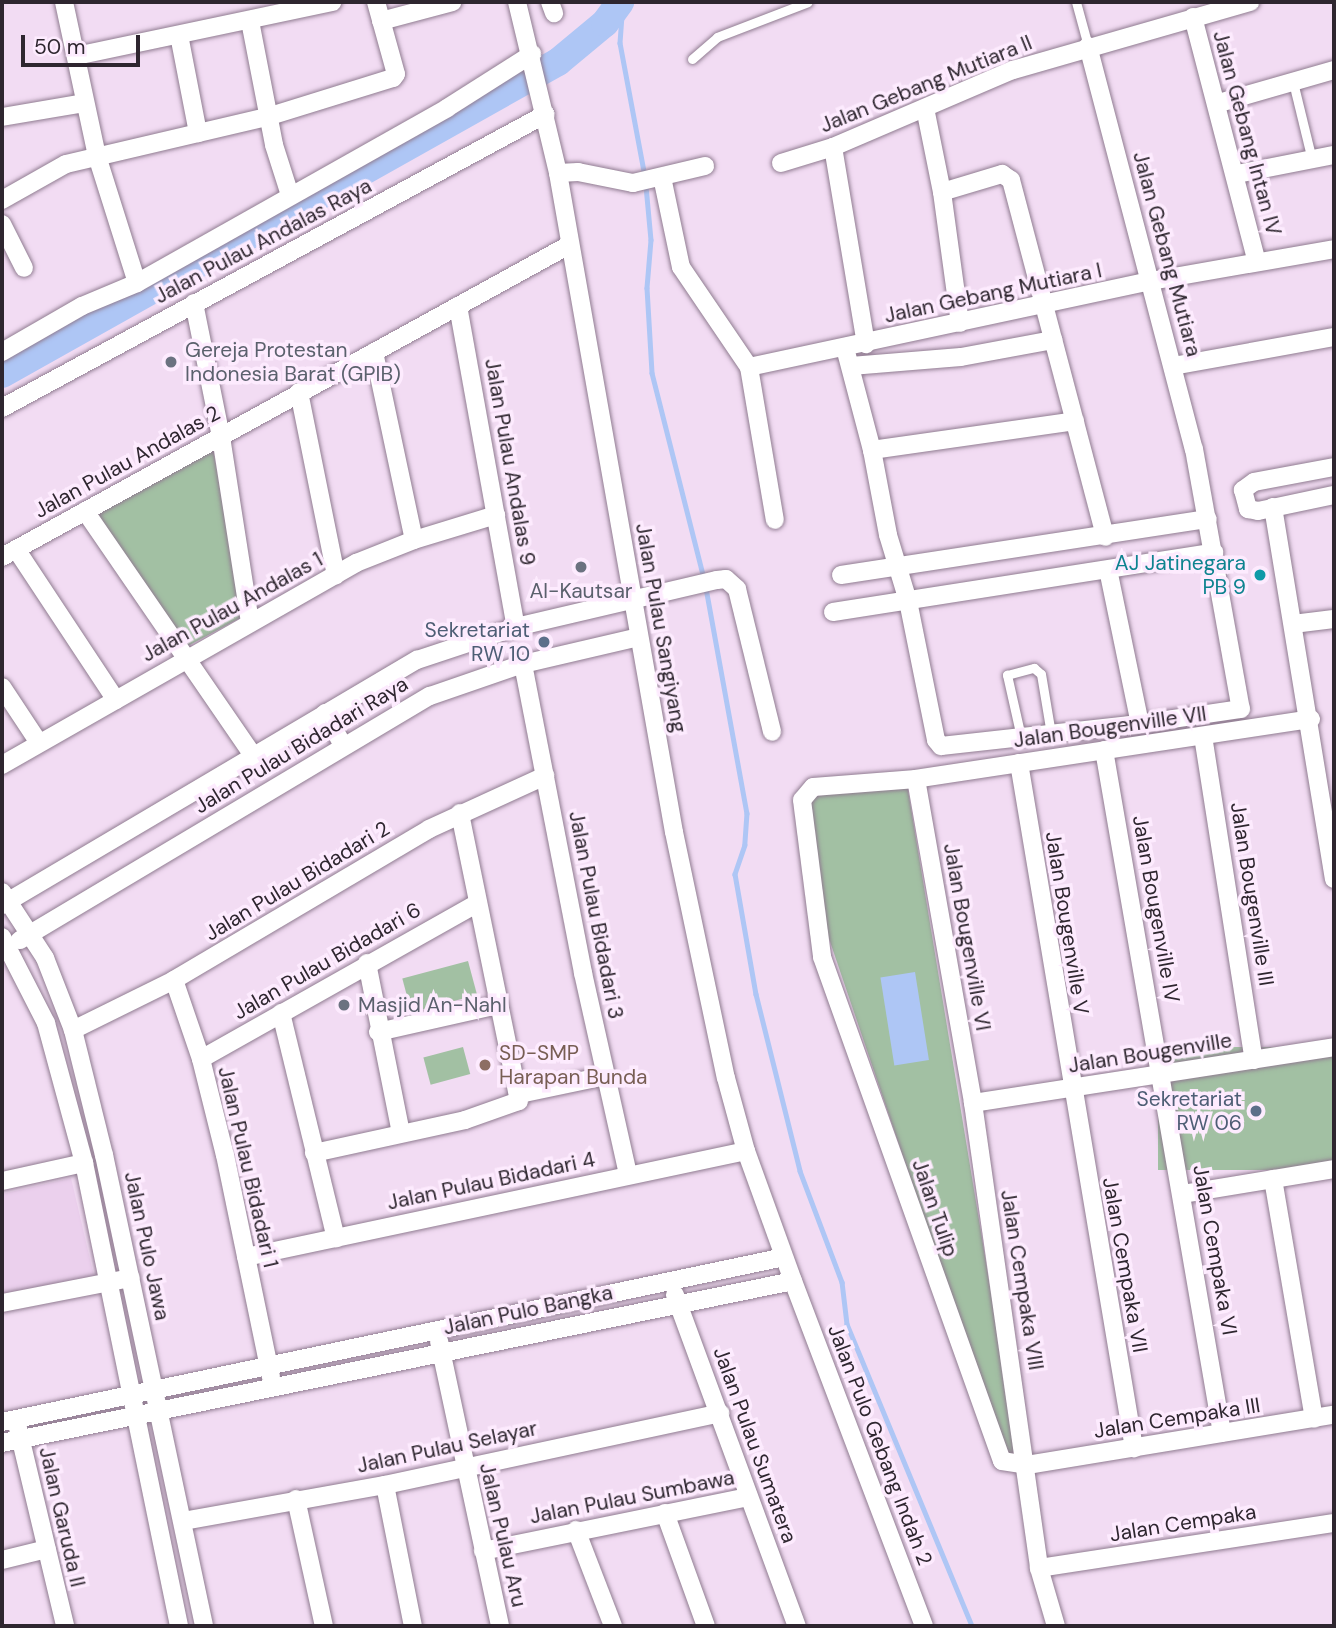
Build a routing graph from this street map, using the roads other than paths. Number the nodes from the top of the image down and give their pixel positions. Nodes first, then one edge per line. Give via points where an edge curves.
1 (64, 2) edge
2 (332, 2) edge
3 (376, 2) edge
4 (453, 2) edge
5 (517, 2) edge
6 (808, 2) edge
7 (1076, 2) edge
8 (1250, 2) edge
9 (1193, 17) junction
10 (250, 21) junction
11 (381, 21) junction
12 (179, 35) junction
13 (1088, 46) junction
14 (76, 56) junction
15 (533, 58) junction
16 (692, 60) dead end
17 (1334, 70) edge
18 (1293, 82) junction
19 (84, 103) junction
20 (1219, 103) junction
21 (545, 106) junction
22 (925, 108) junction
23 (2, 116) edge
24 (267, 117) junction
25 (198, 132) junction
26 (833, 148) junction
27 (1334, 155) edge
28 (97, 156) junction
29 (1312, 160) junction
30 (781, 163) dead end
31 (705, 166) dead end
32 (558, 173) junction
33 (1237, 174) junction
34 (661, 177) junction
35 (942, 192) junction
36 (290, 195) junction
37 (2, 201) edge
38 (2, 224) edge
39 (569, 245) junction
40 (6, 246) edge
41 (1334, 249) edge
42 (1257, 262) junction
43 (24, 268) dead end
44 (1151, 281) junction
45 (136, 282) junction
46 (194, 303) junction
47 (1046, 305) junction
48 (458, 306) junction
49 (960, 323) junction
50 (1334, 337) edge
51 (1054, 340) junction
52 (866, 344) junction
53 (845, 348) junction
54 (2, 352) edge
55 (374, 352) junction
56 (851, 366) junction
57 (1173, 366) junction
58 (749, 368) junction
59 (299, 392) junction
60 (2, 408) edge
61 (1074, 421) junction
62 (222, 437) junction
63 (872, 450) junction
64 (1334, 467) edge
65 (1334, 495) edge
66 (1273, 507) junction
67 (85, 511) junction
68 (496, 515) junction
69 (1208, 519) junction
70 (775, 520) dead end
71 (1105, 537) junction
72 (414, 540) junction
73 (1214, 552) junction
74 (9, 553) edge
75 (896, 566) junction
76 (1108, 570) junction
77 (336, 575) junction
78 (841, 575) dead end
79 (633, 600) junction
80 (908, 601) junction
81 (833, 612) dead end
82 (1334, 619) edge
83 (250, 623) junction
84 (1293, 624) junction
85 (516, 626) junction
86 (639, 636) junction
87 (186, 658) junction
88 (523, 664) junction
89 (2, 687) edge
90 (116, 699) junction
91 (325, 713) junction
92 (1311, 719) junction
93 (1140, 724) junction
94 (772, 732) dead end
95 (1051, 734) junction
96 (1203, 736) junction
97 (1021, 737) junction
98 (40, 743) junction
99 (343, 746) junction
100 (1104, 750) junction
101 (253, 755) junction
102 (1019, 763) junction
103 (2, 765) edge
104 (545, 776) junction
105 (916, 779) junction
106 (813, 787) joint
107 (460, 813) junction
108 (1334, 878) edge
109 (4, 899) edge
110 (476, 904) junction
111 (31, 934) junction
112 (5, 942) edge
113 (367, 962) junction
114 (174, 980) junction
115 (498, 1005) junction
116 (281, 1013) junction
117 (73, 1030) junction
118 (378, 1031) junction
119 (1334, 1047) edge
120 (201, 1059) junction
121 (1254, 1059) junction
122 (1160, 1075) junction
123 (605, 1076) junction
124 (1070, 1090) junction
125 (519, 1099) junction
126 (972, 1103) junction
127 (401, 1133) junction
128 (746, 1151) junction
129 (314, 1153) junction
130 (84, 1163) junction
131 (1334, 1169) edge
132 (628, 1174) junction
133 (1273, 1179) junction
134 (2, 1181) edge
135 (1183, 1194) junction
136 (336, 1238) junction
137 (784, 1256) junction
138 (246, 1257) junction
139 (131, 1278) junction
140 (672, 1279) junction
141 (793, 1281) junction
142 (106, 1282) junction
143 (2, 1303) edge
144 (677, 1303) junction
145 (437, 1331) junction
146 (441, 1351) junction
147 (270, 1367) junction
148 (273, 1388) junction
149 (154, 1390) junction
150 (132, 1395) junction
151 (159, 1412) junction
152 (720, 1413) junction
153 (1334, 1415) edge
154 (136, 1417) junction
155 (1314, 1419) junction
156 (9, 1420) edge
157 (1222, 1433) junction
158 (21, 1439) junction
159 (2, 1443) edge
160 (1134, 1448) junction
161 (1027, 1465) junction
162 (464, 1467) junction
163 (385, 1485) junction
164 (750, 1497) junction
165 (296, 1499) junction
166 (665, 1513) junction
167 (183, 1521) junction
168 (1334, 1523) edge
169 (576, 1530) junction
170 (47, 1549) junction
171 (483, 1551) junction
172 (2, 1560) edge
173 (1039, 1568) junction
174 (65, 1626) edge
175 (179, 1626) edge
176 (204, 1626) edge
177 (324, 1626) edge
178 (413, 1626) edge
179 (500, 1626) edge
180 (613, 1626) edge
181 (706, 1626) edge
182 (797, 1626) edge
183 (924, 1626) edge
184 (1056, 1626) edge

1 - 14 street
2 - 10 street
3 - 11 street
4 - 11 street
5 - 15 street, Jalan Pulau Sangiyang
6 - 16 lane via 717,37
7 - 13 lane, Jalan Gebang Mutiara
8 - 9 street, Jalan Gebang Mutiara II
9 - 13 street, Jalan Gebang Mutiara II
9 - 20 street, Jalan Gebang Intan IV
10 - 12 street
10 - 24 street
11 - 24 street via 396,76
12 - 14 street
12 - 25 street
13 - 22 street, Jalan Gebang Mutiara II via 1013,70
13 - 44 street, Jalan Gebang Mutiara
14 - 19 street
15 - 21 street, Jalan Pulau Sangiyang
15 - 36 street
17 - 18 street
18 - 20 street
18 - 29 lane
19 - 23 street
19 - 28 street
20 - 33 street, Jalan Gebang Intan IV
21 - 32 street, Jalan Pulau Sangiyang
21 - 46 street, Jalan Pulau Andalas Raya
22 - 26 street, Jalan Gebang Mutiara II
22 - 35 street
24 - 25 street
24 - 36 street
25 - 28 street
26 - 30 street, Jalan Gebang Mutiara II
26 - 52 street
27 - 29 street
28 - 37 street via 59,167
28 - 45 street
29 - 33 street
31 - 34 street
32 - 34 street via 578,172 633,183
32 - 39 street, Jalan Pulau Sangiyang
33 - 42 street, Jalan Gebang Intan IV
34 - 58 street via 681,267
35 - 47 street via 1008,176
35 - 49 street
36 - 45 street
38 - 40 street
39 - 48 street, Jalan Pulau Andalas 2
39 - 79 street, Jalan Pulau Sangiyang
40 - 43 street
41 - 42 street, Jalan Gebang Mutiara I
42 - 44 street, Jalan Gebang Mutiara I
44 - 47 street, Jalan Gebang Mutiara I
44 - 57 street, Jalan Gebang Mutiara
45 - 54 street via 82,306
46 - 60 street, Jalan Pulau Andalas Raya
46 - 62 street
47 - 49 street, Jalan Gebang Mutiara I
47 - 51 street
48 - 55 street, Jalan Pulau Andalas 2
48 - 68 street, Jalan Pulau Andalas 9
49 - 52 street, Jalan Gebang Mutiara I
50 - 57 street
51 - 56 street via 961,357
51 - 61 street
52 - 53 street, Jalan Gebang Mutiara I
53 - 56 street
53 - 58 street, Jalan Gebang Mutiara I
55 - 59 street, Jalan Pulau Andalas 2
55 - 72 street
56 - 63 street
57 - 69 street, Jalan Gebang Mutiara
58 - 70 street
59 - 62 street, Jalan Pulau Andalas 2
59 - 77 street
61 - 63 street
61 - 71 street
62 - 67 street, Jalan Pulau Andalas 2
62 - 83 street
63 - 75 street
64 - 66 street via 1254,482 1242,490 1248,509
65 - 66 street
66 - 84 street
67 - 74 street, Jalan Pulau Andalas 2
67 - 87 street
68 - 72 street, Jalan Pulau Andalas 1
68 - 85 street, Jalan Pulau Andalas 9
69 - 71 street
69 - 73 street, Jalan Gebang Mutiara
71 - 75 street
72 - 77 street, Jalan Pulau Andalas 1
73 - 76 street
73 - 93 street, Jalan Gebang Mutiara via 1242,707
74 - 90 street
75 - 78 street
75 - 80 street
76 - 80 street
76 - 93 street
77 - 83 street, Jalan Pulau Andalas 1
79 - 85 street, Jalan Pulau Bidadari Raya
79 - 86 street, Jalan Pulau Sangiyang
79 - 94 street, Jalan Pulau Bidadari Raya via 726,579 737,589
80 - 81 street
80 - 97 street via 941,746
82 - 84 street
83 - 87 street, Jalan Pulau Andalas 1
84 - 92 street
85 - 91 street, Jalan Pulau Bidadari Raya via 417,660
86 - 88 street, Jalan Pulau Bidadari Raya
86 - 128 street, Jalan Pulau Sangiyang via 686,894
87 - 90 street, Jalan Pulau Andalas 1
87 - 101 street
88 - 99 street, Jalan Pulau Bidadari Raya via 430,696
88 - 104 street, Jalan Pulau Bidadari 3
89 - 98 street
90 - 98 street, Jalan Pulau Andalas 1
91 - 99 street
91 - 101 street, Jalan Pulau Bidadari Raya
92 - 96 street, Jalan Bougenville VII
92 - 108 street
93 - 95 street
95 - 97 street
95 - 97 lane via 1041,674 1034,668 1007,675
96 - 100 street, Jalan Bougenville VII
96 - 121 street, Jalan Bougenville III
98 - 103 street, Jalan Pulau Andalas 1
99 - 111 street, Jalan Pulau Bidadari Raya
100 - 102 street, Jalan Bougenville VII
100 - 122 street, Jalan Bougenville IV
101 - 109 street, Jalan Pulau Bidadari Raya
102 - 105 street, Jalan Bougenville VII
102 - 124 street, Jalan Bougenville V
104 - 107 street, Jalan Pulau Bidadari 2
104 - 123 street, Jalan Pulau Bidadari 3
105 - 106 street, Jalan Bougenville VII
105 - 126 street, Jalan Bougenville VI
106 - 161 street, Jalan Tulip via 802,800 822,957 997,1453 1002,1461
107 - 110 street
107 - 114 street, Jalan Pulau Bidadari 2
109 - 111 street, Jalan Pulo Jawa
110 - 113 street, Jalan Pulau Bidadari 6
110 - 115 street
111 - 112 street, Jalan Pulau Bidadari Raya
111 - 117 street, Jalan Pulo Jawa via 59,988
112 - 130 street via 46,1023
113 - 116 street, Jalan Pulau Bidadari 6
113 - 118 street
114 - 117 street, Jalan Pulau Bidadari 2
114 - 120 street, Jalan Pulau Bidadari 1
115 - 118 street
115 - 125 street
116 - 120 street, Jalan Pulau Bidadari 6
116 - 129 street
117 - 139 street, Jalan Pulo Jawa
118 - 127 street
119 - 121 street, Jalan Bougenville
120 - 138 street, Jalan Pulau Bidadari 1
121 - 122 street, Jalan Bougenville
122 - 124 street, Jalan Bougenville
122 - 135 street, Jalan Cempaka VI
123 - 125 street
123 - 132 street, Jalan Pulau Bidadari 3
124 - 126 street, Jalan Bougenville
124 - 160 street, Jalan Cempaka VII
125 - 127 street
126 - 161 street, Jalan Cempaka VIII
127 - 129 street
128 - 132 street, Jalan Pulau Bidadari 4
128 - 137 street, Jalan Pulau Sangiyang
129 - 136 street
130 - 134 street
130 - 142 street
131 - 133 street
132 - 136 street, Jalan Pulau Bidadari 4
133 - 135 street
133 - 155 street
135 - 157 street, Jalan Cempaka VI
136 - 138 street, Jalan Pulau Bidadari 4
137 - 140 street, Jalan Pulo Bangka
137 - 141 street, Jalan Pulo Gebang Indah 2
138 - 147 street, Jalan Pulau Bidadari 1
139 - 142 street
139 - 149 street, Jalan Pulo Jawa
140 - 144 street, Jalan Pulau Sumatera
140 - 145 street, Jalan Pulo Bangka
141 - 144 street, Jalan Pulo Bangka
141 - 183 street, Jalan Pulo Gebang Indah 2
142 - 143 street
142 - 150 street
144 - 146 street, Jalan Pulo Bangka
144 - 152 street, Jalan Pulau Sumatera
145 - 146 street, Jalan Pulau Aru
145 - 147 street, Jalan Pulo Bangka
146 - 148 street, Jalan Pulo Bangka
146 - 162 street, Jalan Pulau Aru
147 - 148 street
147 - 149 street, Jalan Pulo Bangka
148 - 151 street, Jalan Pulo Bangka
149 - 150 street, Jalan Pulo Bangka
149 - 151 street, Jalan Pulo Jawa
150 - 154 street
150 - 156 street, Jalan Pulo Bangka
151 - 154 street, Jalan Pulo Bangka
151 - 167 street, Jalan Pulo Jawa
152 - 162 street, Jalan Pulau Selayar
152 - 164 street, Jalan Pulau Sumatera
153 - 155 street, Jalan Cempaka III
154 - 158 street, Jalan Pulo Bangka
154 - 175 street
155 - 157 street, Jalan Cempaka III
156 - 158 street, Jalan Garuda II
157 - 160 street, Jalan Cempaka III
158 - 159 street, Jalan Pulo Bangka
158 - 170 street, Jalan Garuda II
160 - 161 street, Jalan Cempaka III
161 - 173 street
162 - 163 street, Jalan Pulau Selayar
162 - 171 street, Jalan Pulau Aru
163 - 165 street, Jalan Pulau Selayar
163 - 178 street
164 - 166 street, Jalan Pulau Sumbawa
164 - 182 street, Jalan Pulau Sumatera
165 - 167 street, Jalan Pulau Selayar
165 - 177 street
166 - 169 street, Jalan Pulau Sumbawa
166 - 181 street
167 - 176 street, Jalan Pulo Jawa
168 - 173 street, Jalan Cempaka
169 - 171 street, Jalan Pulau Sumbawa
169 - 180 street
170 - 172 street
170 - 174 street, Jalan Garuda II
171 - 179 street, Jalan Pulau Aru
173 - 184 street

